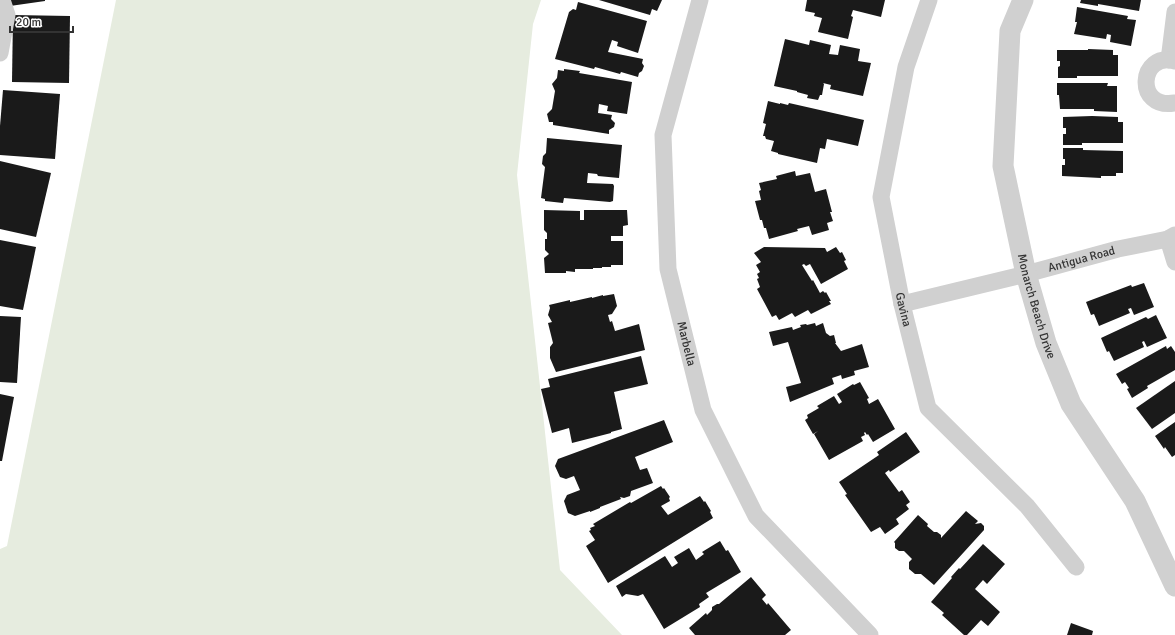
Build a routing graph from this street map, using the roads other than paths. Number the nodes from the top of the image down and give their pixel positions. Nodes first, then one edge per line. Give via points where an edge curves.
1 (2, 0) edge
2 (700, 0) edge
3 (929, 0) edge
4 (1023, 0) edge
5 (1175, 12) edge
6 (0, 53) edge
7 (1172, 60) edge
8 (1175, 103) edge
9 (1171, 237) edge
10 (1175, 262) edge
11 (1026, 274) junction
12 (902, 304) junction
13 (1076, 567) dead end
14 (1175, 586) edge
15 (870, 635) edge

1 - 6 street via 7,15
2 - 15 street, Marbella via 663,135 668,269 703,410 756,516
3 - 12 street, Gavina via 906,67 881,197
4 - 11 street, Monarch Beach Drive via 1010,31 1003,166
5 - 7 street
7 - 8 street via 1161,60 1150,68 1146,88 1158,101 1166,104
9 - 10 street
9 - 11 street, Antigua Road
11 - 12 street, Antigua Road
11 - 14 street, Monarch Beach Drive via 1046,342 1071,404 1135,501
12 - 13 street, Gavina via 928,408 1027,506

